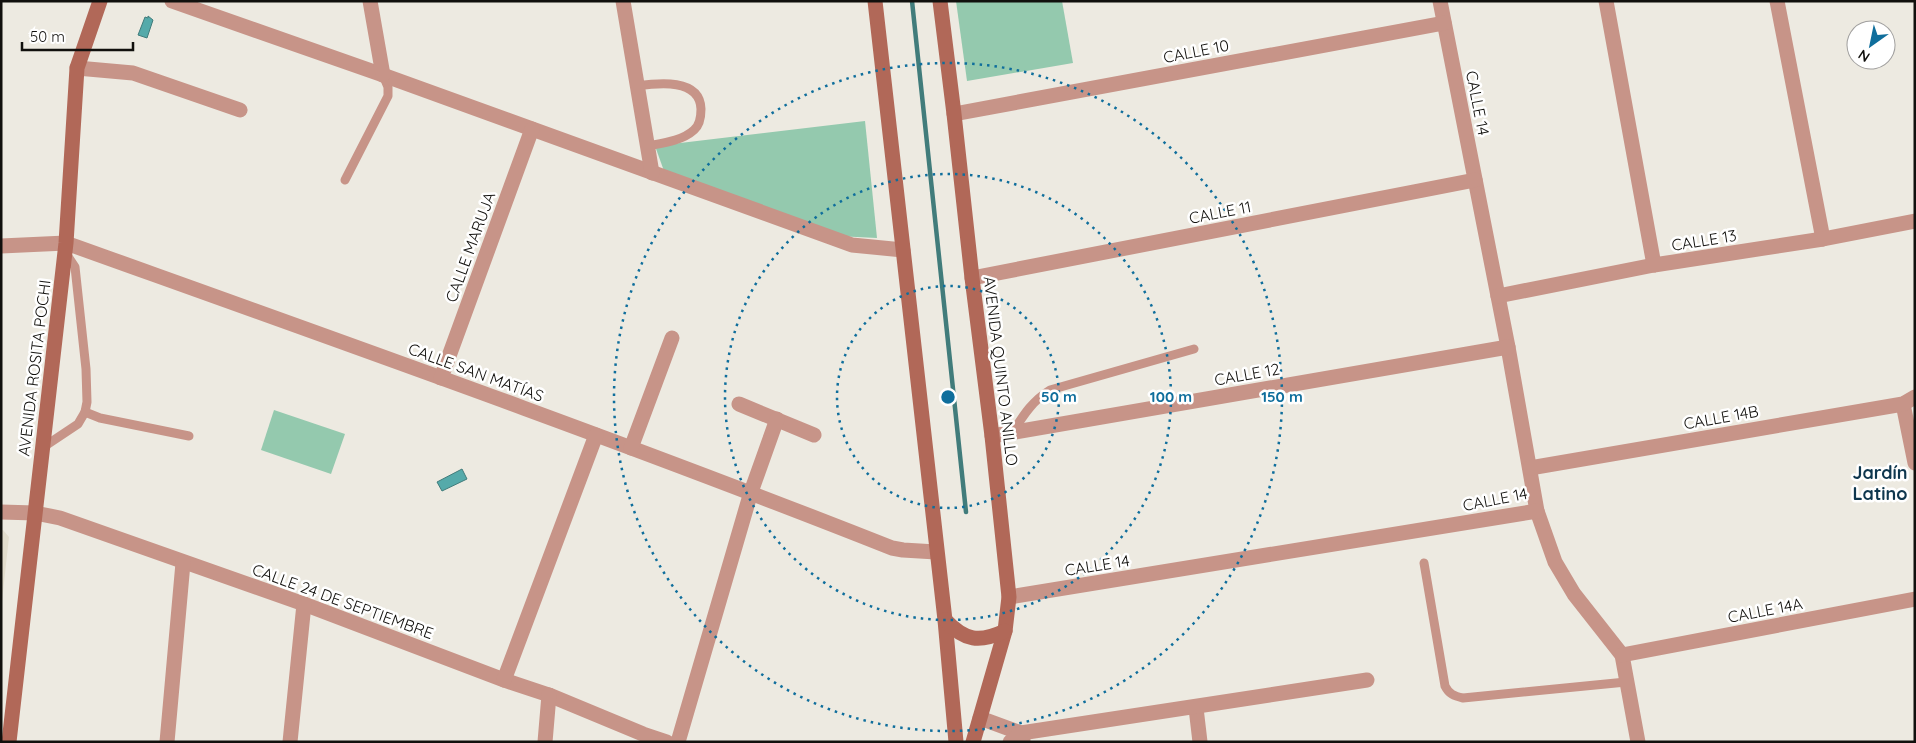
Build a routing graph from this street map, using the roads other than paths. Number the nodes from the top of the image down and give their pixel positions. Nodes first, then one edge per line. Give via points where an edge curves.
1 (100, 1) edge
2 (172, 1) edge
3 (370, 1) edge
4 (623, 1) edge
5 (875, 1) edge
6 (940, 1) edge
7 (1440, 1) edge
8 (1606, 1) edge
9 (1777, 1) edge
10 (1444, 23) junction
11 (77, 68) junction
12 (383, 75) junction
13 (638, 86) junction
14 (240, 110) dead end
15 (954, 114) junction
16 (532, 129) junction
17 (648, 146) junction
18 (652, 173) junction
19 (345, 180) dead end
20 (1475, 180) junction
21 (1915, 221) edge
22 (1823, 239) junction
23 (1, 246) edge
24 (66, 247) junction
25 (902, 250) junction
26 (1654, 265) junction
27 (972, 278) junction
28 (1498, 296) junction
29 (672, 338) dead end
30 (1508, 347) junction
31 (1194, 348) dead end
32 (442, 378) junction
33 (1909, 400) edge
34 (739, 404) dead end
35 (84, 412) junction
36 (777, 419) junction
37 (1012, 433) junction
38 (596, 435) junction
39 (814, 435) dead end
40 (189, 436) dead end
41 (992, 436) junction
42 (42, 448) junction
43 (631, 448) junction
44 (1915, 463) edge
45 (1530, 468) junction
46 (751, 492) junction
47 (1537, 511) junction
48 (1, 512) edge
49 (35, 513) junction
50 (936, 552) junction
51 (183, 563) junction
52 (1424, 563) dead end
53 (1009, 597) junction
54 (1915, 599) edge
55 (304, 604) junction
56 (945, 620) junction
57 (1005, 631) junction
58 (1622, 656) junction
59 (504, 680) junction
60 (1367, 680) dead end
61 (1626, 682) junction
62 (549, 695) junction
63 (1196, 708) junction
64 (980, 718) junction
65 (643, 738) edge
66 (1018, 739) edge
67 (9, 742) edge
68 (167, 742) edge
69 (290, 742) edge
70 (544, 742) edge
71 (667, 742) edge
72 (678, 742) edge
73 (956, 742) edge
74 (973, 742) edge
75 (1200, 742) edge
76 (1638, 742) edge

1 - 11 main road, AVENIDA ROSITA POCHI
2 - 12 street
3 - 12 street
4 - 13 street
5 - 25 main road
6 - 15 main road, AVENIDA QUINTO ANILLO
7 - 10 street, CALLE 14
8 - 26 street
9 - 22 street
10 - 15 street, CALLE 10
10 - 20 street, CALLE 14
11 - 14 street via 134,74
11 - 24 main road, AVENIDA ROSITA POCHI
12 - 16 street
12 - 19 lane via 388,96
13 - 17 street
13 - 17 lane via 680,85 694,92 701,103 701,118 696,130 681,138
15 - 27 main road, AVENIDA QUINTO ANILLO
16 - 18 street
16 - 32 street, CALLE MARUJA
17 - 18 street
18 - 25 street via 852,245
20 - 27 street, CALLE 11
20 - 28 street, CALLE 14
21 - 22 street, CALLE 13
22 - 26 street, CALLE 13
23 - 24 street, CALLE SAN MATÍAS
24 - 32 street, CALLE SAN MATÍAS
24 - 35 lane via 75,267 86,369 87,402
24 - 42 main road, AVENIDA ROSITA POCHI
25 - 50 main road
26 - 28 street, CALLE 13
27 - 41 main road, AVENIDA QUINTO ANILLO
28 - 30 street, CALLE 14
29 - 43 street
30 - 37 street, CALLE 12
30 - 45 street, CALLE 14
31 - 37 lane via 1050,390 1039,396
32 - 38 street, CALLE SAN MATÍAS
33 - 44 street
33 - 45 street, CALLE 14B
34 - 36 street
35 - 40 lane
35 - 42 lane via 78,424
36 - 39 street
36 - 46 street
37 - 41 street, CALLE 12
38 - 43 street, CALLE SAN MATÍAS
38 - 59 street
41 - 53 main road, AVENIDA QUINTO ANILLO
42 - 49 main road, AVENIDA ROSITA POCHI
43 - 46 street, CALLE SAN MATÍAS
45 - 47 street, CALLE 14
46 - 50 street, CALLE SAN MATÍAS via 892,548
46 - 72 street
47 - 53 street, CALLE 14
47 - 58 street via 1555,562 1574,594
48 - 49 street, CALLE 24 DE SEPTIEMBRE
49 - 51 street, CALLE 24 DE SEPTIEMBRE via 60,518
49 - 67 main road, AVENIDA ROSITA POCHI
50 - 56 main road
51 - 55 street, CALLE 24 DE SEPTIEMBRE
51 - 68 street
52 - 61 lane via 1445,686 1455,697
53 - 57 main road, AVENIDA QUINTO ANILLO
54 - 58 street, CALLE 14A
55 - 59 street, CALLE 24 DE SEPTIEMBRE
55 - 69 street
56 - 57 main road via 957,632 972,638 989,638
56 - 73 main road
57 - 64 main road, AVENIDA QUINTO ANILLO
58 - 61 street
59 - 62 street, CALLE 24 DE SEPTIEMBRE
60 - 63 street
61 - 76 street
62 - 65 street, CALLE 24 DE SEPTIEMBRE
62 - 70 street
63 - 66 street
63 - 75 street
64 - 66 street
64 - 74 main road, AVENIDA QUINTO ANILLO
65 - 71 street, CALLE 24 DE SEPTIEMBRE

